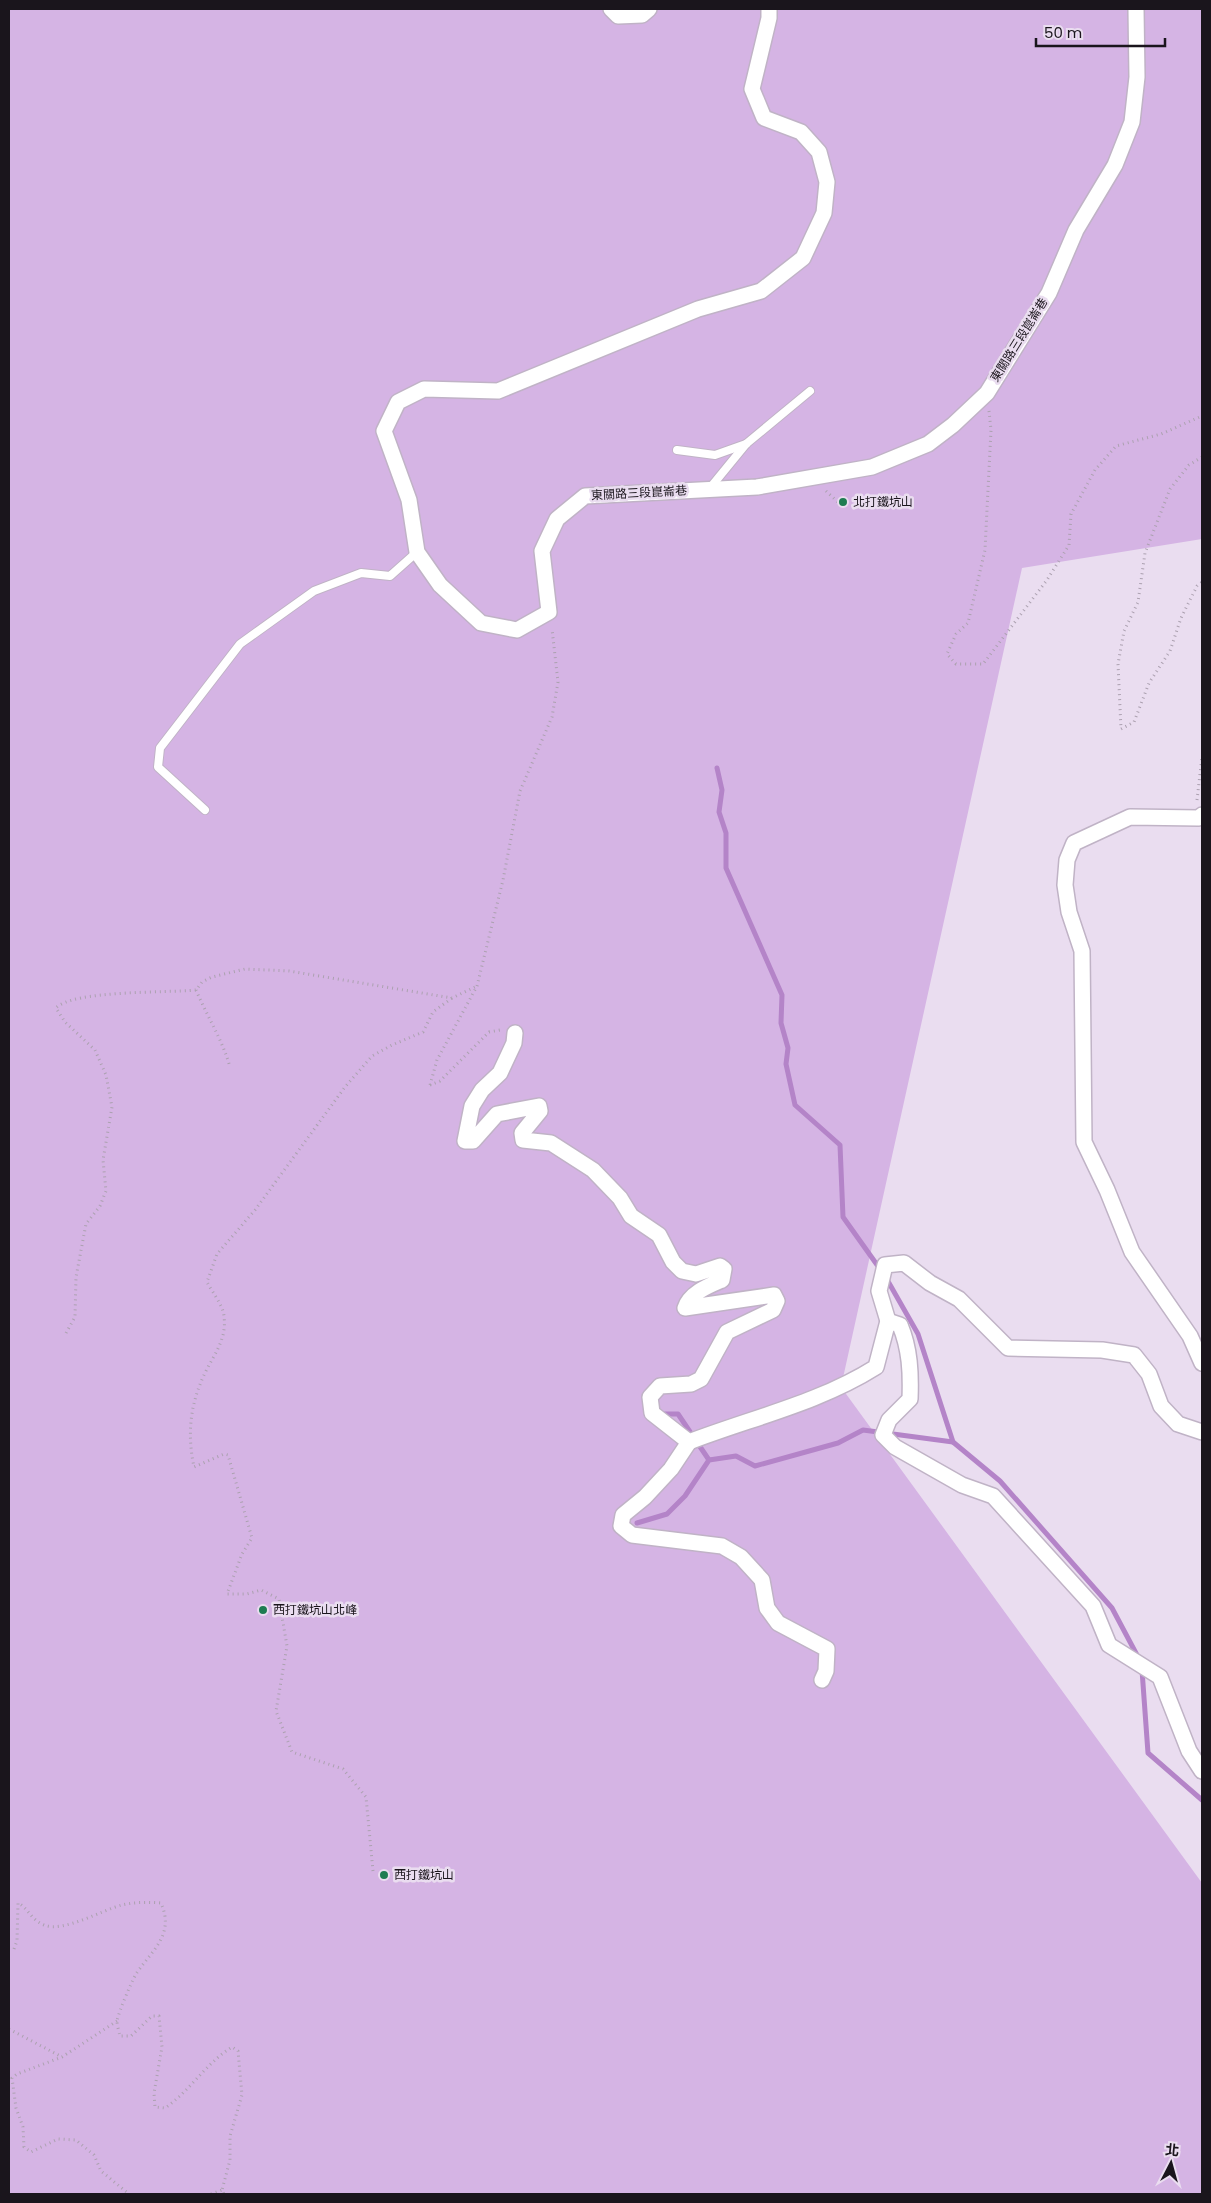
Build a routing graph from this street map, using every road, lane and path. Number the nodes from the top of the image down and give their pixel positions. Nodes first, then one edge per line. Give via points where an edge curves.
1 (611, 9) edge
2 (650, 9) edge
3 (769, 9) edge
4 (1136, 9) edge
5 (810, 391) dead end
6 (986, 393) junction
7 (1202, 416) edge
8 (746, 444) junction
9 (677, 450) dead end
10 (1202, 457) edge
11 (708, 490) junction
12 (417, 552) junction
13 (1202, 582) edge
14 (550, 612) junction
15 (1202, 757) edge
16 (205, 810) dead end
17 (1201, 817) edge
18 (477, 986) junction
19 (196, 990) junction
20 (452, 998) junction
21 (515, 1033) joint
22 (230, 1067) dead end
23 (888, 1321) junction
24 (66, 1333) dead end
25 (1202, 1363) edge
26 (1202, 1432) edge
27 (689, 1442) junction
28 (822, 1680) dead end
29 (1202, 1770) edge
30 (373, 1871) dead end
31 (9, 1949) edge
32 (117, 2021) junction
33 (9, 2029) edge
34 (62, 2057) junction
35 (222, 2190) junction
36 (129, 2194) edge
37 (211, 2194) edge
38 (224, 2194) edge

1 - 2 street via 618,16 642,15
3 - 12 street via 752,89 764,118 801,132 820,152 827,182 824,213 803,258 761,291 698,309 498,391 424,389 398,402 384,431 409,500
4 - 6 street, 東關路三段崑崙巷 via 1137,77 1132,122 1115,165 1076,230 1049,293
5 - 8 lane
6 - 7 path via 990,430 985,550 968,623 956,634 946,654 956,664 983,664 1047,580 1069,545 1070,514 1095,470 1116,446 1162,434
6 - 11 street, 東關路三段崑崙巷 via 928,444 872,467 757,487
8 - 9 lane via 715,455
8 - 11 lane
10 - 13 path via 1189,465 1170,489 1144,553 1138,602 1124,631 1118,664 1121,729 1134,722 1149,683 1170,651 1181,618
11 - 14 street, 東關路三段崑崙巷 via 586,496 557,520 542,551
12 - 14 street via 440,584 481,623 517,630
12 - 16 lane via 390,576 361,573 314,591 240,644 160,748 158,767
14 - 18 path via 558,682 552,716 520,791 503,880
15 - 17 path via 1197,794
17 - 25 street via 1130,817 1074,843 1067,860 1064,885 1082,950 1084,1142 1108,1190 1132,1252 1190,1336
18 - 20 path
18 - 21 path via 436,1060 430,1085 440,1081 488,1032
19 - 20 path via 212,977 245,969 290,971
19 - 22 path via 223,1043
19 - 24 path via 97,994 61,1003 56,1008 65,1022 95,1050 106,1075 112,1107 103,1160 106,1191 100,1206 86,1224 76,1277 75,1317
20 - 30 path via 433,1012 423,1032 372,1056 339,1094 255,1210 217,1254 207,1282 224,1316 221,1347 193,1404 189,1430 194,1467 228,1455 252,1538 242,1554 227,1594 261,1590 279,1599 287,1646 276,1712 292,1752 343,1769 366,1797
21 - 27 street via 514,1043 500,1073 482,1090 472,1106 465,1141 473,1140 498,1114 539,1106 538,1115 522,1133 523,1140 551,1143 593,1170 620,1198 631,1216 659,1235 673,1262 682,1270 696,1274 720,1266 724,1269 722,1280 703,1288 686,1303 685,1308 774,1295 777,1301 773,1310 727,1332 702,1379 691,1384 660,1386 650,1397 652,1413
23 - 26 street via 879,1291 885,1265 904,1263 959,1299 1008,1348 1102,1350 1134,1355 1149,1374 1161,1406 1178,1424
23 - 27 street via 876,1367 857,1379
23 - 29 street via 900,1324 906,1341 911,1373 910,1399 889,1420 883,1435 895,1447 953,1480 994,1496 1092,1606 1109,1645 1160,1677 1189,1751
27 - 28 street via 665,1476 645,1498 623,1515 621,1526 632,1536 722,1546 741,1557 762,1580 766,1608 778,1623 827,1649 826,1671
31 - 32 path via 14,1949 17,1941 18,1903 24,1906 28,1915 45,1926 62,1926 122,1905 161,1903 166,1914 164,1933 136,1975
32 - 34 path
32 - 35 path via 120,2036 131,2036 152,2016 159,2016 162,2047 154,2093 155,2107 165,2108 176,2100 222,2053 232,2047 238,2051 242,2095 230,2136 230,2160
33 - 34 path
34 - 36 path via 12,2078 24,2147 31,2152 58,2140 76,2140 94,2155 101,2171
35 - 37 path
35 - 38 path

